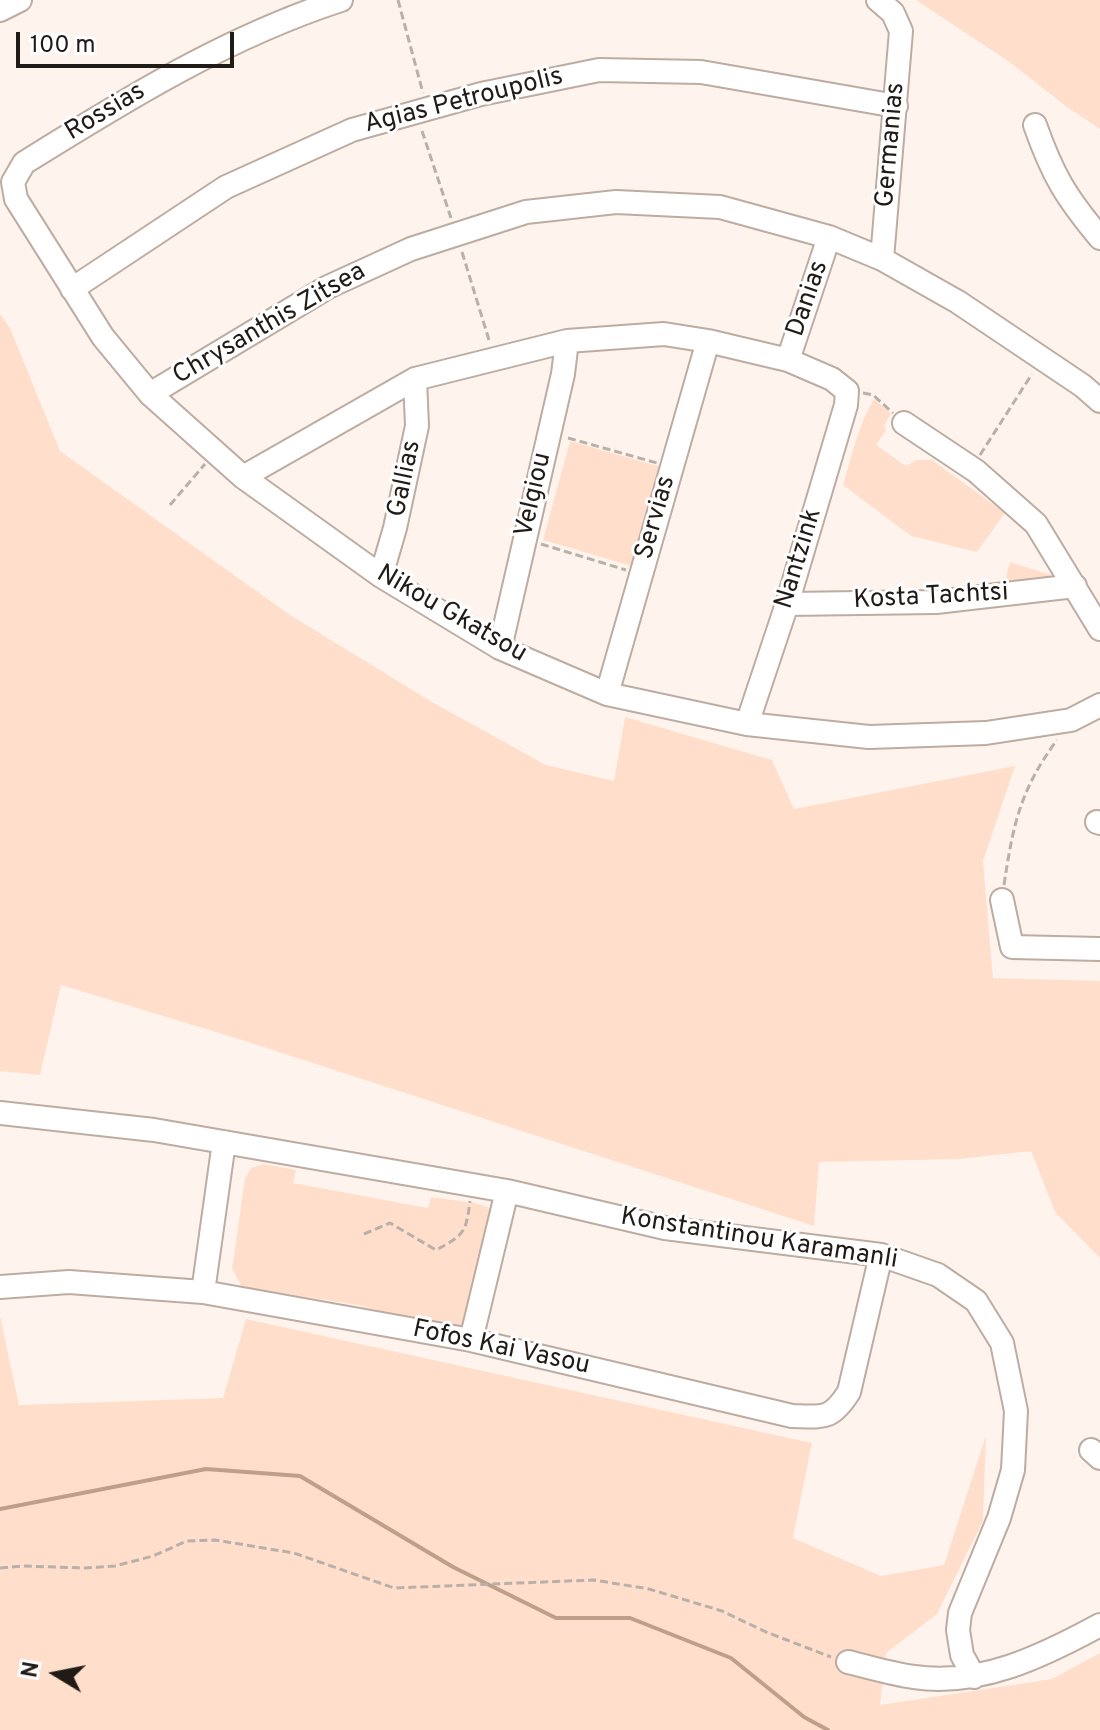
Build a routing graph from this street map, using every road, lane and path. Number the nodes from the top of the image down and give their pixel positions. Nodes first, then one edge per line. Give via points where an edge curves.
1 (20, 0) edge
2 (341, 0) edge
3 (398, 0) edge
4 (878, 0) edge
5 (303, 6) edge
6 (0, 10) edge
7 (896, 106) junction
8 (427, 109) junction
9 (1035, 125) dead end
10 (13, 182) joint
11 (829, 237) junction
12 (1100, 238) edge
13 (882, 259) junction
14 (72, 289) junction
15 (567, 341) junction
16 (708, 341) junction
17 (1042, 359) junction
18 (788, 360) junction
19 (415, 379) junction
20 (847, 391) junction
21 (150, 394) junction
22 (1100, 401) edge
23 (904, 423) joint
24 (550, 432) junction
25 (215, 452) junction
26 (672, 468) junction
27 (971, 468) junction
28 (243, 477) junction
29 (170, 505) dead end
30 (525, 539) junction
31 (641, 574) junction
32 (381, 576) junction
33 (1075, 586) junction
34 (787, 604) junction
35 (1100, 629) edge
36 (500, 648) junction
37 (607, 694) junction
38 (1100, 705) edge
39 (1071, 720) junction
40 (747, 724) junction
41 (1002, 900) joint
42 (1100, 949) edge
43 (0, 1113) edge
44 (224, 1142) junction
45 (471, 1185) junction
46 (507, 1191) junction
47 (364, 1234) dead end
48 (881, 1255) junction
49 (0, 1287) edge
50 (203, 1292) junction
51 (471, 1340) junction
52 (0, 1568) edge
53 (1100, 1625) edge
54 (848, 1662) joint
55 (974, 1677) junction

1 - 6 street
2 - 5 street, Rossias
3 - 8 path
4 - 7 street, Germanias via 893,13 901,31
5 - 10 street, Rossias via 177,71 24,163
7 - 8 street, Agias Petroupolis via 701,72 599,70
7 - 13 street, Germanias
8 - 14 street, Agias Petroupolis via 352,130 226,187
9 - 12 street via 1063,191
10 - 14 street, Nikou Gkatsou via 16,199
11 - 13 street, Chrysanthis Zitsea
11 - 18 street, Danias
11 - 21 street, Chrysanthis Zitsea via 720,207 616,202 526,212 411,249 328,287
13 - 17 street, Chrysanthis Zitsea
14 - 21 street, Nikou Gkatsou
15 - 16 street via 664,334
15 - 19 street
15 - 24 street, Velgiou
16 - 18 street
16 - 26 street, Servias
17 - 22 street, Chrysanthis Zitsea
17 - 27 path
18 - 20 street
19 - 28 street
19 - 32 street, Gallias via 417,426
20 - 23 path via 873,395
20 - 34 street, Nantzink
21 - 25 street, Nikou Gkatsou
23 - 27 street
24 - 26 path
24 - 30 street, Velgiou
25 - 28 street, Nikou Gkatsou
25 - 29 path
26 - 31 street, Servias
27 - 33 street via 1036,524
28 - 32 street, Nikou Gkatsou
30 - 31 path
30 - 36 street, Velgiou
31 - 37 street, Servias
32 - 36 street, Nikou Gkatsou
33 - 34 street, Kosta Tachtsi via 936,602
33 - 35 street
34 - 40 street, Nantzink
36 - 37 street, Nikou Gkatsou
37 - 40 street, Nikou Gkatsou
38 - 39 street, Nikou Gkatsou
39 - 40 street, Nikou Gkatsou via 986,733 869,737
39 - 41 path via 1036,769 1013,824
41 - 42 street via 1012,947
43 - 44 street, Konstantinou Karamanli
44 - 45 street, Konstantinou Karamanli
44 - 50 street
45 - 46 street, Konstantinou Karamanli
45 - 47 path via 467,1225 461,1236 436,1250 390,1223
46 - 48 street, Konstantinou Karamanli via 665,1228
46 - 51 street
48 - 51 street, Fofos Kai Vasou via 849,1392 838,1410 819,1417 792,1416
48 - 55 street, Konstantinou Karamanli via 938,1275 976,1301 1002,1343 1016,1411 1013,1470 960,1613 962,1655
49 - 50 street, Fofos Kai Vasou via 69,1282
50 - 51 street, Fofos Kai Vasou
52 - 54 path via 115,1566 187,1541 215,1540 294,1553 394,1588 624,1583 722,1611
53 - 55 street via 1044,1655
54 - 55 street via 916,1677

